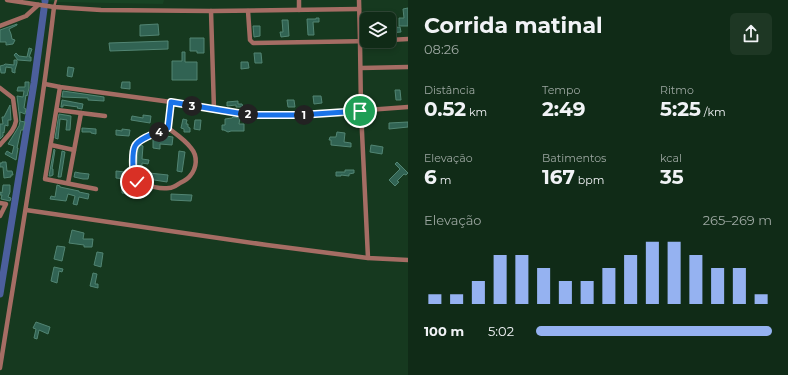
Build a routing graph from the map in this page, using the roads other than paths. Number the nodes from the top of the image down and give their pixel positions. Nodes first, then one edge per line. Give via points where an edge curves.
1 (6, 0) edge
2 (56, 0) edge
3 (299, 0) edge
4 (359, 0) edge
5 (38, 5) junction
6 (54, 7) junction
7 (359, 9) junction
8 (299, 10) junction
9 (212, 11) junction
10 (248, 11) junction
11 (0, 26) edge
12 (408, 39) edge
13 (396, 40) edge
14 (360, 42) joint
15 (360, 48) edge
16 (408, 67) edge
17 (360, 68) junction
18 (45, 84) junction
19 (60, 87) junction
20 (0, 88) edge
21 (171, 102) junction
22 (408, 107) edge
23 (57, 110) junction
24 (214, 110) junction
25 (360, 111) junction
26 (81, 113) junction
27 (105, 116) dead end
28 (168, 128) junction
29 (0, 145) edge
30 (51, 145) junction
31 (74, 150) junction
32 (68, 183) junction
33 (96, 189) dead end
34 (0, 203) edge
35 (26, 210) junction
36 (0, 216) edge
37 (368, 258) junction
38 (407, 259) edge
39 (0, 368) edge

1 - 5 street
2 - 6 lane
3 - 8 street
4 - 7 street
5 - 6 street
5 - 11 street via 26,16
6 - 9 street
6 - 18 street
7 - 8 street
7 - 14 street
8 - 10 street
9 - 10 street
9 - 24 street
10 - 14 street via 250,40 253,44
12 - 13 street
15 - 17 street
16 - 17 street
17 - 25 street
18 - 19 street
18 - 35 street
19 - 21 street
19 - 23 street
20 - 29 street via 13,98 16,121 10,134
21 - 24 street
21 - 28 street
22 - 25 street
23 - 26 street
23 - 30 street
24 - 25 street via 250,115
25 - 37 street
26 - 27 street
26 - 31 street
28 - 28 street via 191,147 196,158 194,170 177,186 170,188 160,188 136,181 133,170 135,146
30 - 31 street
30 - 32 street via 45,179
31 - 32 street
32 - 33 street
34 - 36 street via 6,204
35 - 37 street
35 - 39 street
37 - 38 street

